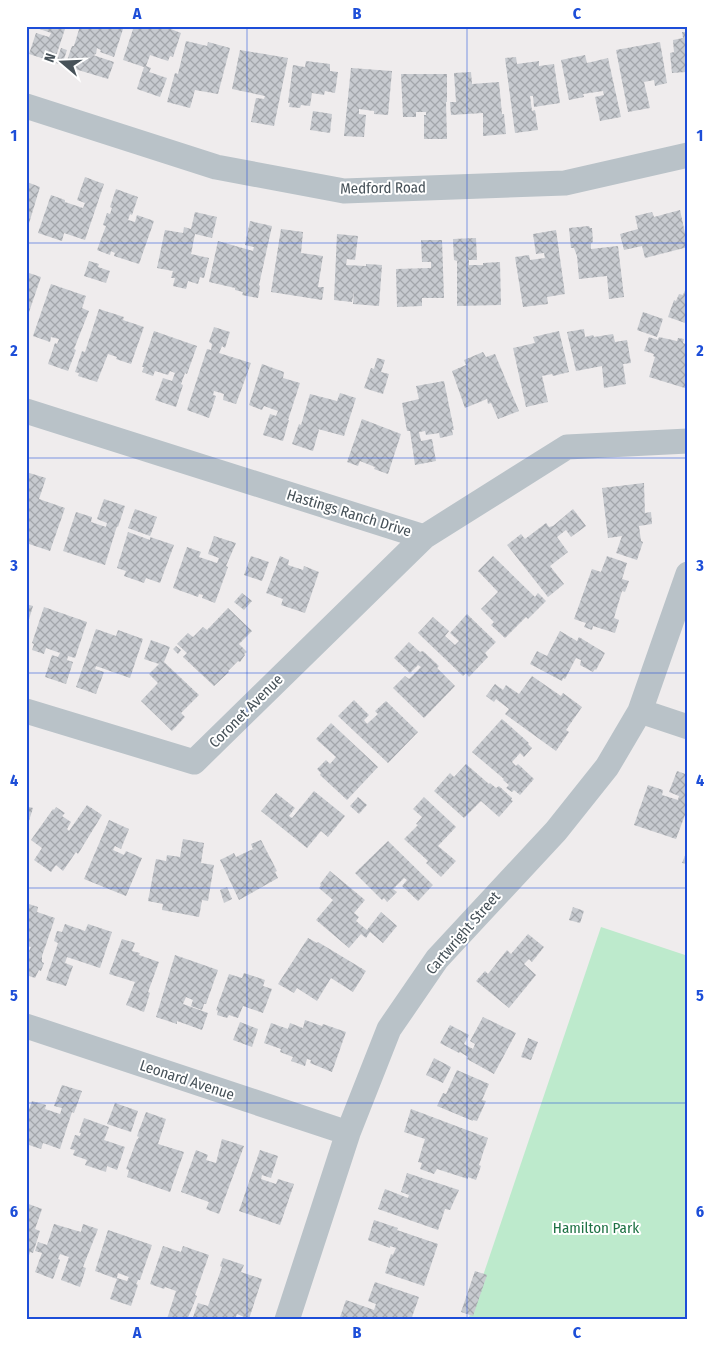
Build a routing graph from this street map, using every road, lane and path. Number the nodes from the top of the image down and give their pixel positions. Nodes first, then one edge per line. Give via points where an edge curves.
1 (26, 106) edge
2 (688, 155) edge
3 (26, 411) edge
4 (688, 441) edge
5 (424, 537) junction
6 (688, 574) edge
7 (26, 711) edge
8 (640, 711) junction
9 (688, 727) edge
10 (26, 1026) edge
11 (348, 1133) junction
12 (287, 1320) edge

1 - 2 street, Medford Road via 216,168 344,191 565,183
3 - 5 street, Hastings Ranch Drive
4 - 5 street, Hastings Ranch Drive via 567,447
5 - 7 street, Coronet Avenue via 194,762
6 - 8 street, Cartwright Street
8 - 9 street
8 - 11 street, Cartwright Street via 607,767 556,831 437,959 389,1029
10 - 11 street, Leonard Avenue
11 - 12 street, Cartwright Street

